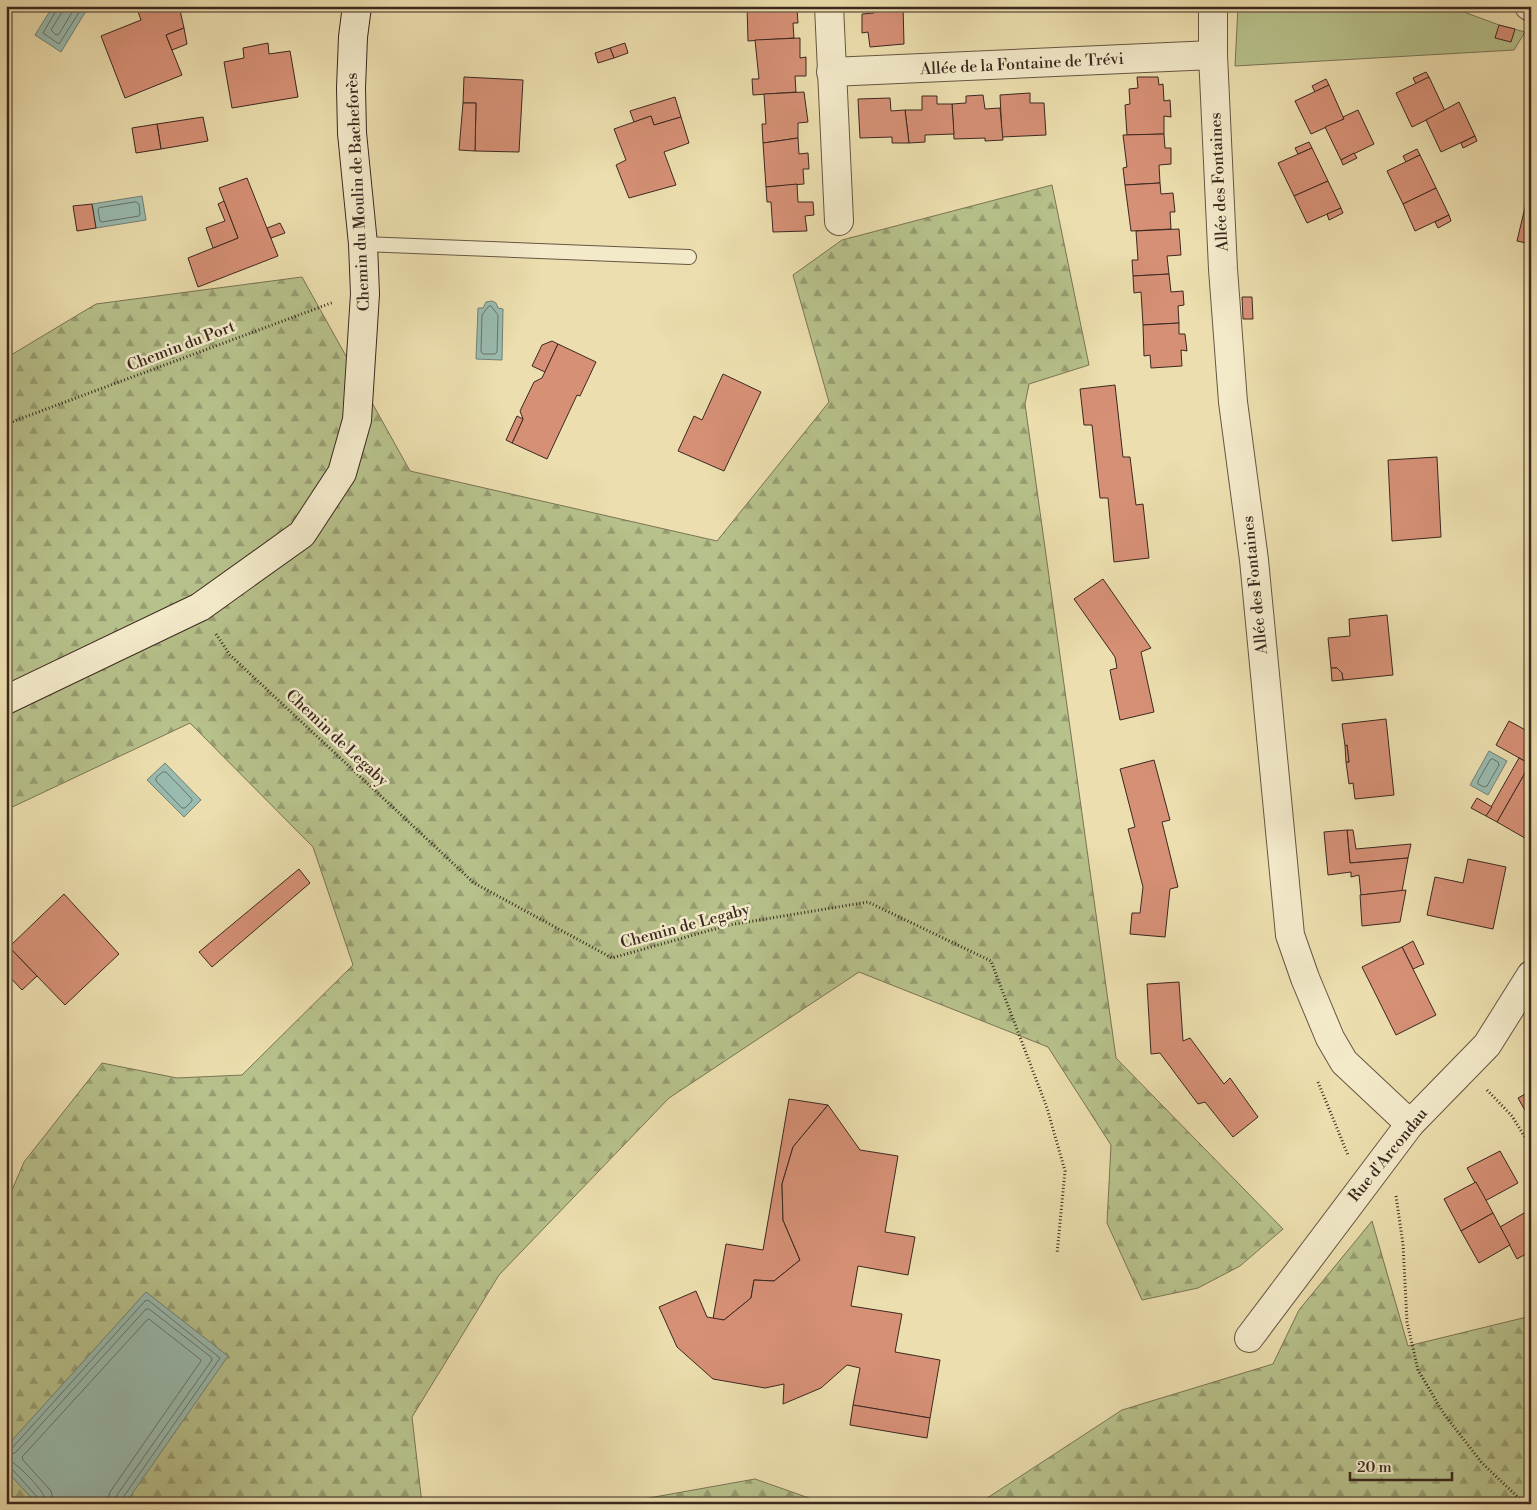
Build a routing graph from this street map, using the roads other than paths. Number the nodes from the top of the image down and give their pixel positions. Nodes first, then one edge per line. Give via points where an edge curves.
1 (357, 6) edge
2 (829, 6) edge
3 (1213, 6) edge
4 (1213, 56) junction
5 (831, 72) junction
6 (839, 221) dead end
7 (363, 244) junction
8 (689, 257) dead end
9 (6, 700) edge
10 (1531, 975) edge
11 (1410, 1124) junction
12 (1249, 1338) dead end

1 - 7 street, Chemin du Moulin de Bacheforès via 352,62 352,133
2 - 5 street
3 - 4 street, Allée des Fontaines
4 - 5 street, Allée de la Fontaine de Trévi
4 - 11 street, Allée des Fontaines via 1233,402 1254,560 1290,935 1330,1038 1344,1062
5 - 6 street
7 - 8 lane
7 - 9 street, Chemin du Moulin de Bacheforès via 365,294 358,420 342,473 302,534 200,608
10 - 11 street, Rue d'Arcondau via 1487,1045
11 - 12 street, Rue d'Arcondau

